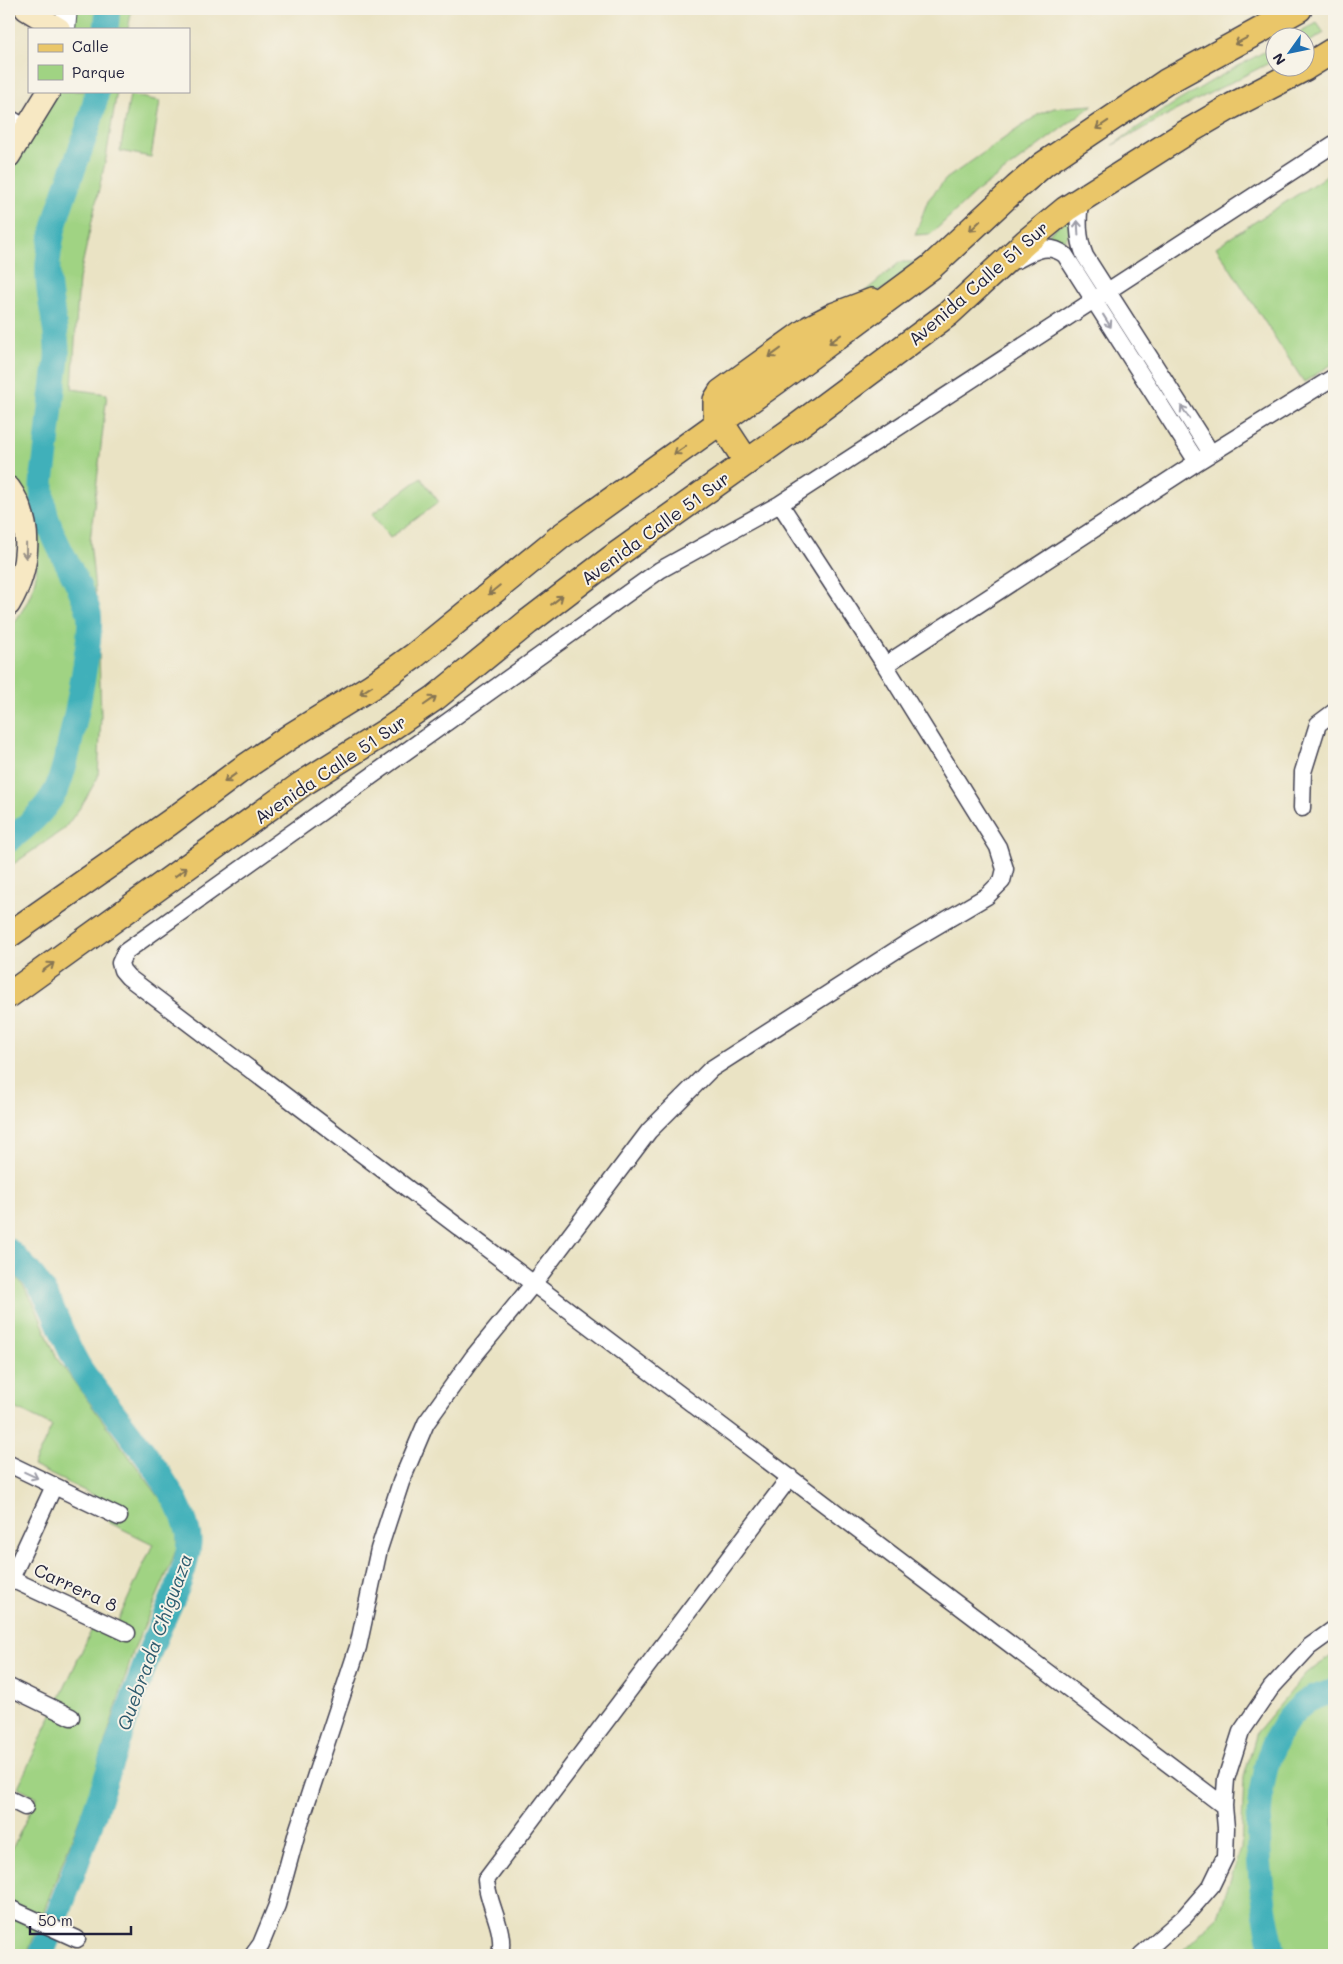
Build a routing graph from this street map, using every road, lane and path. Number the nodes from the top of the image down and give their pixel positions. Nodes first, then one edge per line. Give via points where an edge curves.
1 (26, 9) edge
2 (67, 9) edge
3 (1298, 9) edge
4 (57, 28) edge
5 (65, 28) edge
6 (1334, 50) edge
7 (1316, 61) edge
8 (1284, 78) edge
9 (48, 92) edge
10 (17, 123) edge
11 (1334, 144) edge
12 (9, 156) edge
13 (1080, 199) junction
14 (985, 279) junction
15 (1100, 295) junction
16 (1334, 377) edge
17 (720, 422) junction
18 (1211, 453) junction
19 (747, 462) junction
20 (1197, 462) junction
21 (9, 488) edge
22 (780, 504) junction
23 (11, 600) edge
24 (885, 666) junction
25 (1334, 712) edge
26 (1302, 808) dead end
27 (9, 935) edge
28 (9, 995) edge
29 (534, 1282) junction
30 (9, 1464) edge
31 (790, 1477) junction
32 (54, 1486) junction
33 (119, 1516) dead end
34 (9, 1580) edge
35 (1334, 1629) edge
36 (127, 1633) dead end
37 (9, 1687) edge
38 (71, 1717) dead end
39 (9, 1799) edge
40 (1224, 1806) junction
41 (25, 1807) dead end
42 (9, 1908) edge
43 (74, 1938) dead end
44 (253, 1955) edge
45 (500, 1955) edge
46 (1141, 1955) edge

1 - 4 main road
2 - 5 street
3 -> 17 main road via 1166,82 1044,164 930,267 896,293 822,321 734,382 716,400
6 - 7 main road, Avenida Calle 51 Sur
8 - 13 main road, Avenida Calle 51 Sur via 1232,106
9 - 10 main road
10 - 12 main road
11 - 15 street
13 - 14 main road, Avenida Calle 51 Sur via 1051,220
15 -> 13 street via 1080,246
14 - 15 street via 1040,248 1050,248 1065,255
14 - 19 main road, Avenida Calle 51 Sur via 942,318
18 -> 15 street
15 -> 20 street
15 - 22 street
16 - 18 street
17 - 19 main road
17 -> 27 main road via 560,537 443,633 372,686 242,769
18 - 20 street
28 -> 19 main road, Avenida Calle 51 Sur via 302,784 435,698 612,558
20 - 24 street
21 -> 23 main road via 26,538 27,555
22 - 24 street
22 - 29 street via 660,570 133,946 120,963 128,977
24 - 29 street via 998,847 1005,868 1002,881 987,896 904,945 711,1069 649,1131
25 - 26 street via 1318,724 1303,772
29 - 31 street
29 - 44 street via 474,1356 426,1423 401,1482 379,1549 358,1647 297,1832 277,1905
30 -> 32 street
31 - 40 street
31 - 45 street via 486,1880 486,1891 500,1933
32 - 33 street
32 - 34 street
34 - 36 street, Carrera 8
35 - 40 street via 1309,1647 1271,1688 1241,1732 1226,1779
37 - 38 street
39 - 41 street
40 - 46 street via 1225,1857 1211,1886 1184,1917
42 - 43 street

